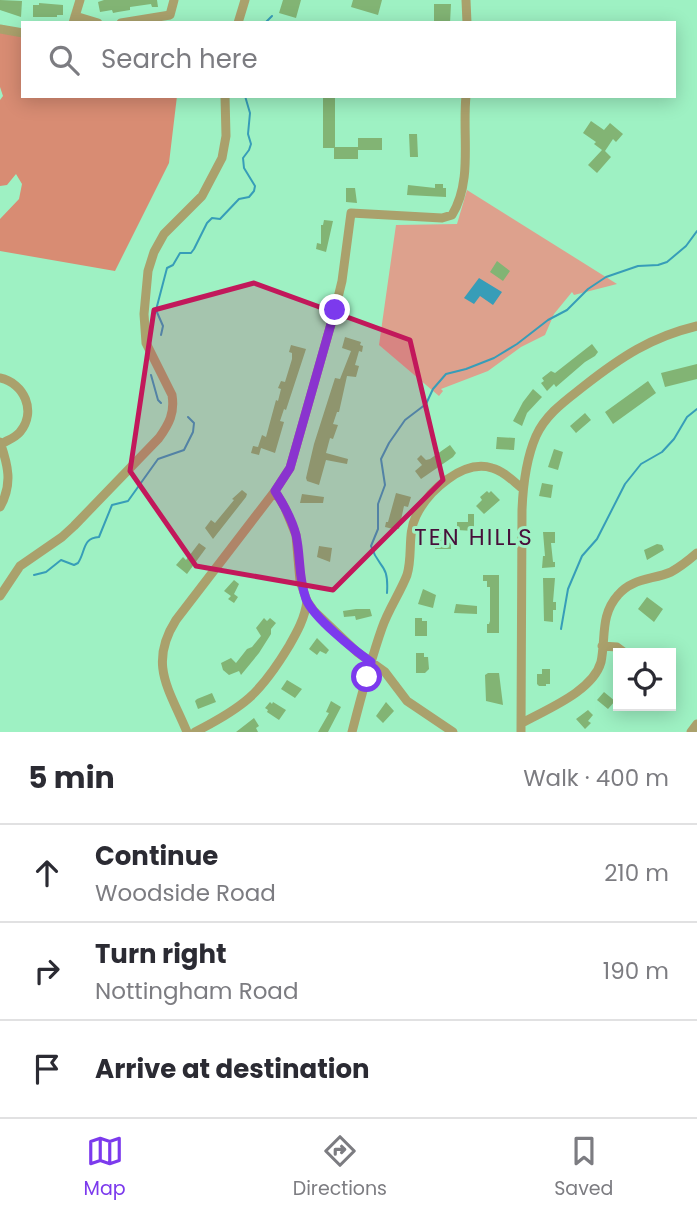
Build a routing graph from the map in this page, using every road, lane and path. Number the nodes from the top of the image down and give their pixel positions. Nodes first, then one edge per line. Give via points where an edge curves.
1 (80, 0) edge
2 (174, 0) edge
3 (245, 0) edge
4 (466, 0) edge
5 (74, 19) edge
6 (133, 21) edge
7 (239, 21) edge
8 (467, 21) edge
9 (0, 29) edge
10 (21, 33) edge
11 (225, 98) edge
12 (466, 98) edge
13 (697, 326) edge
14 (0, 378) edge
15 (1, 446) edge
16 (523, 489) junction
17 (275, 491) junction
18 (0, 507) edge
19 (697, 553) edge
20 (0, 596) edge
21 (307, 601) junction
22 (325, 621) junction
23 (300, 626) junction
24 (602, 646) junction
25 (618, 648) edge
26 (371, 662) junction
27 (697, 724) edge
28 (522, 727) edge
29 (187, 732) edge
30 (195, 732) edge
31 (352, 732) edge
32 (453, 732) edge
33 (691, 732) edge

1 - 5 street
2 - 6 street via 170,15
3 - 7 street
4 - 8 street
9 - 10 street
11 - 20 street via 222,158 202,196 164,234 148,271 144,329 149,353 172,395 170,422 74,526 20,566
12 - 17 street via 465,176 452,215 351,213 335,310 290,468
13 - 16 street via 621,357 552,412 536,437
14 - 15 street via 21,391 28,411 19,433
15 - 18 street via 9,477
16 - 26 street via 502,472 481,466 459,473 433,492 415,516 407,573
16 - 28 street
17 - 21 street via 296,535
17 - 29 street via 164,641 163,676
19 - 24 street via 670,572 642,579 621,592 609,607
21 - 22 street
21 - 23 street
22 - 23 street
22 - 26 street
23 - 30 street via 257,693
24 - 25 street
24 - 28 street via 600,664 588,684
26 - 31 street
26 - 32 street via 385,672 407,701
27 - 33 street

